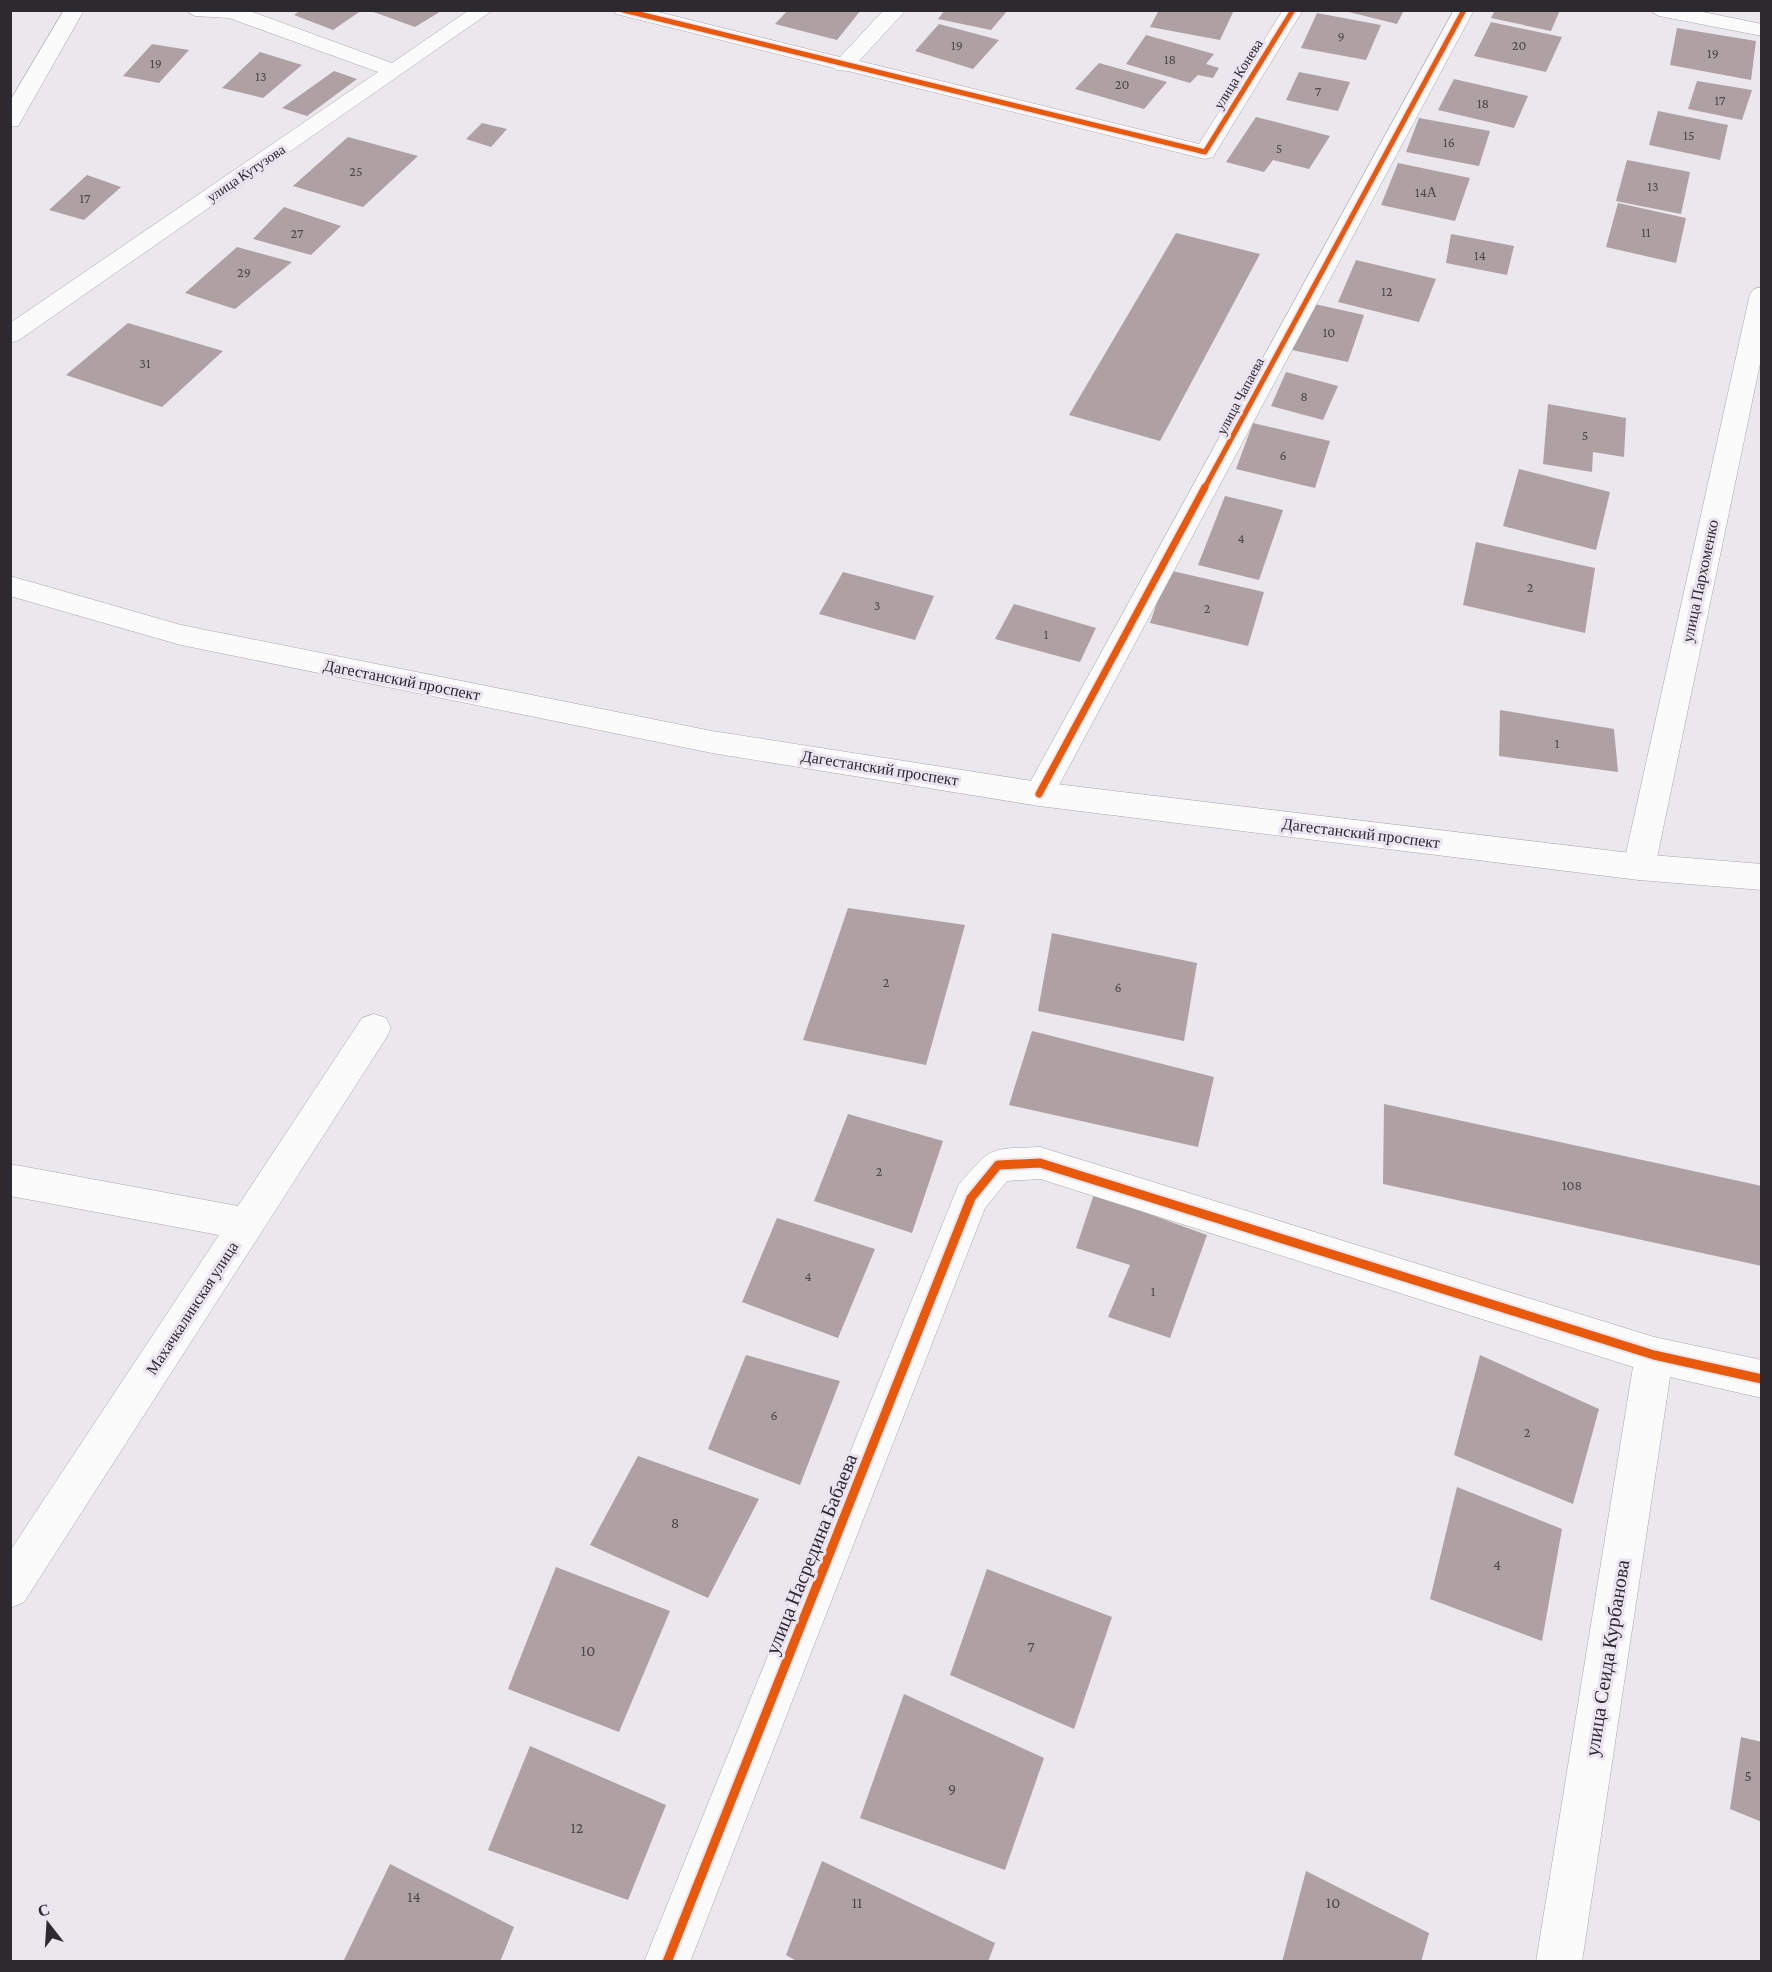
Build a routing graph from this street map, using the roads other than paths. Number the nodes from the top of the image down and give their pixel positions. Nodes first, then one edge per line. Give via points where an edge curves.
1 (74, 10) edge
2 (195, 10) edge
3 (483, 10) edge
4 (623, 10) edge
5 (896, 10) edge
6 (1293, 10) edge
7 (1464, 10) edge
8 (1659, 10) edge
9 (1761, 30) edge
10 (843, 66) junction
11 (394, 71) junction
12 (10, 121) edge
13 (1761, 294) edge
14 (10, 335) edge
15 (10, 586) edge
16 (1039, 794) junction
17 (1639, 867) junction
18 (1761, 877) edge
19 (374, 1028) dead end
20 (10, 1180) edge
21 (247, 1224) junction
22 (1654, 1355) junction
23 (1761, 1379) edge
24 (10, 1588) edge
25 (667, 1962) edge
26 (1559, 1962) edge

1 - 12 main road
2 - 11 main road via 232,12
3 - 11 main road, улица Кутузова
4 - 10 main road
5 - 10 main road
6 - 10 main road, улица Конева via 1205,152
7 - 16 main road, улица Чапаева
8 - 9 main road
11 - 14 main road, улица Кутузова
13 - 17 main road, улица Пархоменко
15 - 16 main road, Дагестанский проспект via 181,635 712,742
16 - 17 main road, Дагестанский проспект
17 - 18 main road, Дагестанский проспект
19 - 21 main road, Махачкалинская улица
20 - 21 main road
21 - 24 main road, Махачкалинская улица
22 - 23 main road
22 - 25 main road, улица Насредина Бабаева via 1040,1163 998,1165 971,1198
22 - 26 main road, улица Сеида Курбанова

